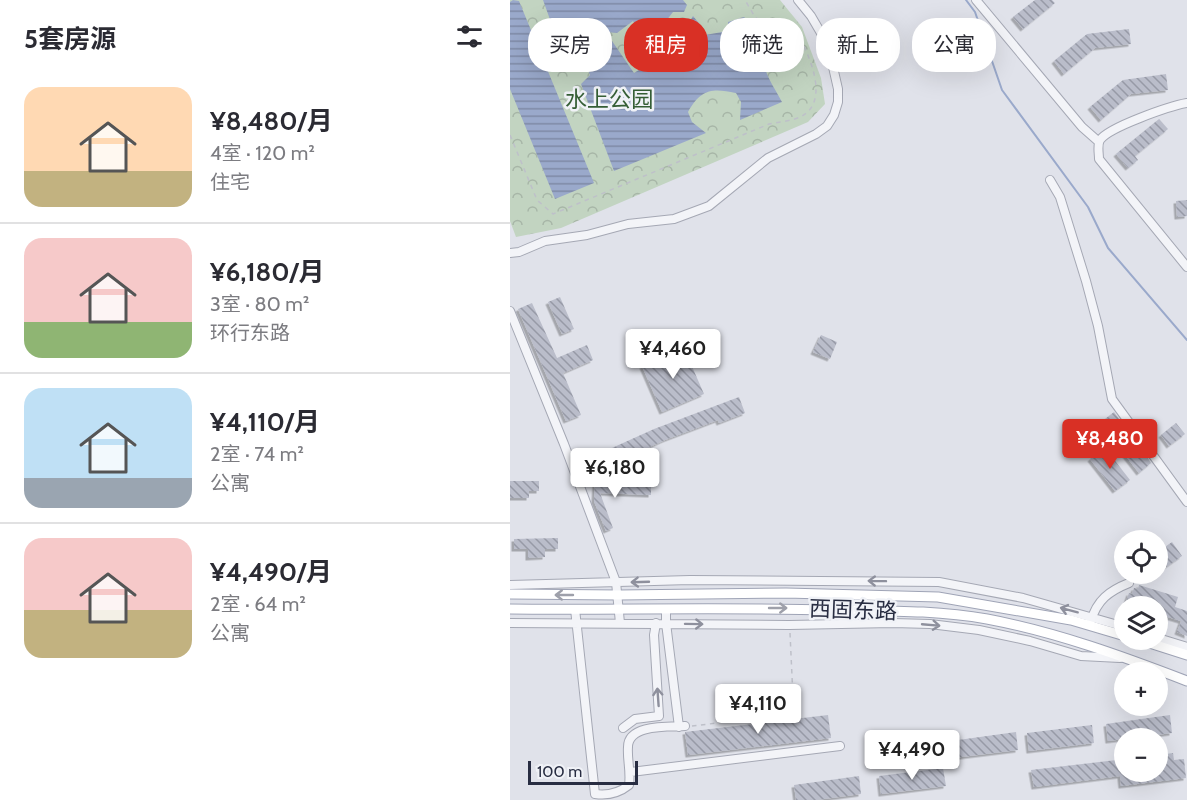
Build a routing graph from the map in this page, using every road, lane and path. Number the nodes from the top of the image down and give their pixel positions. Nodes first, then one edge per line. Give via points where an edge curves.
1 (745, 0) edge
2 (798, 0) edge
3 (976, 0) edge
4 (1187, 104) edge
5 (510, 135) edge
6 (1099, 142) junction
7 (1050, 180) dead end
8 (510, 253) edge
9 (1187, 267) edge
10 (510, 311) edge
11 (1187, 502) edge
12 (616, 582) junction
13 (1128, 584) edge
14 (510, 585) edge
15 (510, 594) edge
16 (619, 595) junction
17 (990, 605) junction
18 (510, 609) edge
19 (575, 609) junction
20 (666, 609) junction
21 (620, 610) junction
22 (988, 620) junction
23 (1091, 621) junction
24 (510, 623) edge
25 (576, 623) junction
26 (620, 623) junction
27 (656, 623) junction
28 (666, 623) junction
29 (789, 625) junction
30 (1114, 625) edge
31 (1114, 631) edge
32 (1168, 641) edge
33 (1187, 647) edge
34 (1168, 649) edge
35 (1187, 655) edge
36 (1131, 659) junction
37 (1187, 681) edge
38 (793, 714) junction
39 (794, 719) dead end
40 (682, 726) junction
41 (623, 728) dead end
42 (840, 746) dead end
43 (631, 772) junction

1 - 5 path via 755,17 773,32 795,30 800,38 818,86 814,103 802,116 769,124 553,213 537,200
2 - 8 street via 828,45 838,89 834,115 826,126 768,158 709,206 674,219 545,241
3 - 6 street via 1082,127
4 - 6 street via 1130,123
6 - 9 street via 1099,159
7 - 11 street via 1060,197 1098,326 1112,399
10 - 12 street
12 - 14 street
12 - 16 street
23 -> 12 street via 1023,598 939,582
13 - 23 street via 1106,595
16 -> 15 main road, 西固东路
16 - 17 main road, 西固东路 via 809,593 938,597
16 - 21 street
17 - 22 street
17 - 23 main road, 西固东路
18 - 19 main road, 西固东路
19 - 21 main road, 西固东路
19 - 25 street
20 - 21 main road, 西固东路
20 -> 22 main road, 西固东路 via 937,612
20 - 28 street
21 - 26 street
22 - 36 main road, 西固东路
23 - 30 street
23 - 31 main road, 西固东路
24 - 25 street
25 - 26 street
25 - 43 street via 595,794 620,793 629,785
26 - 27 street
27 - 28 street
41 -> 27 street via 635,719 660,716
28 -> 29 street
28 - 40 street
29 -> 36 street via 930,624 979,630 1081,656
29 - 38 path
32 - 33 street
34 - 35 main road
36 - 37 main road, 西固东路
38 - 39 path
38 - 40 path
40 - 43 street via 644,729 633,734 627,744
42 - 43 street

